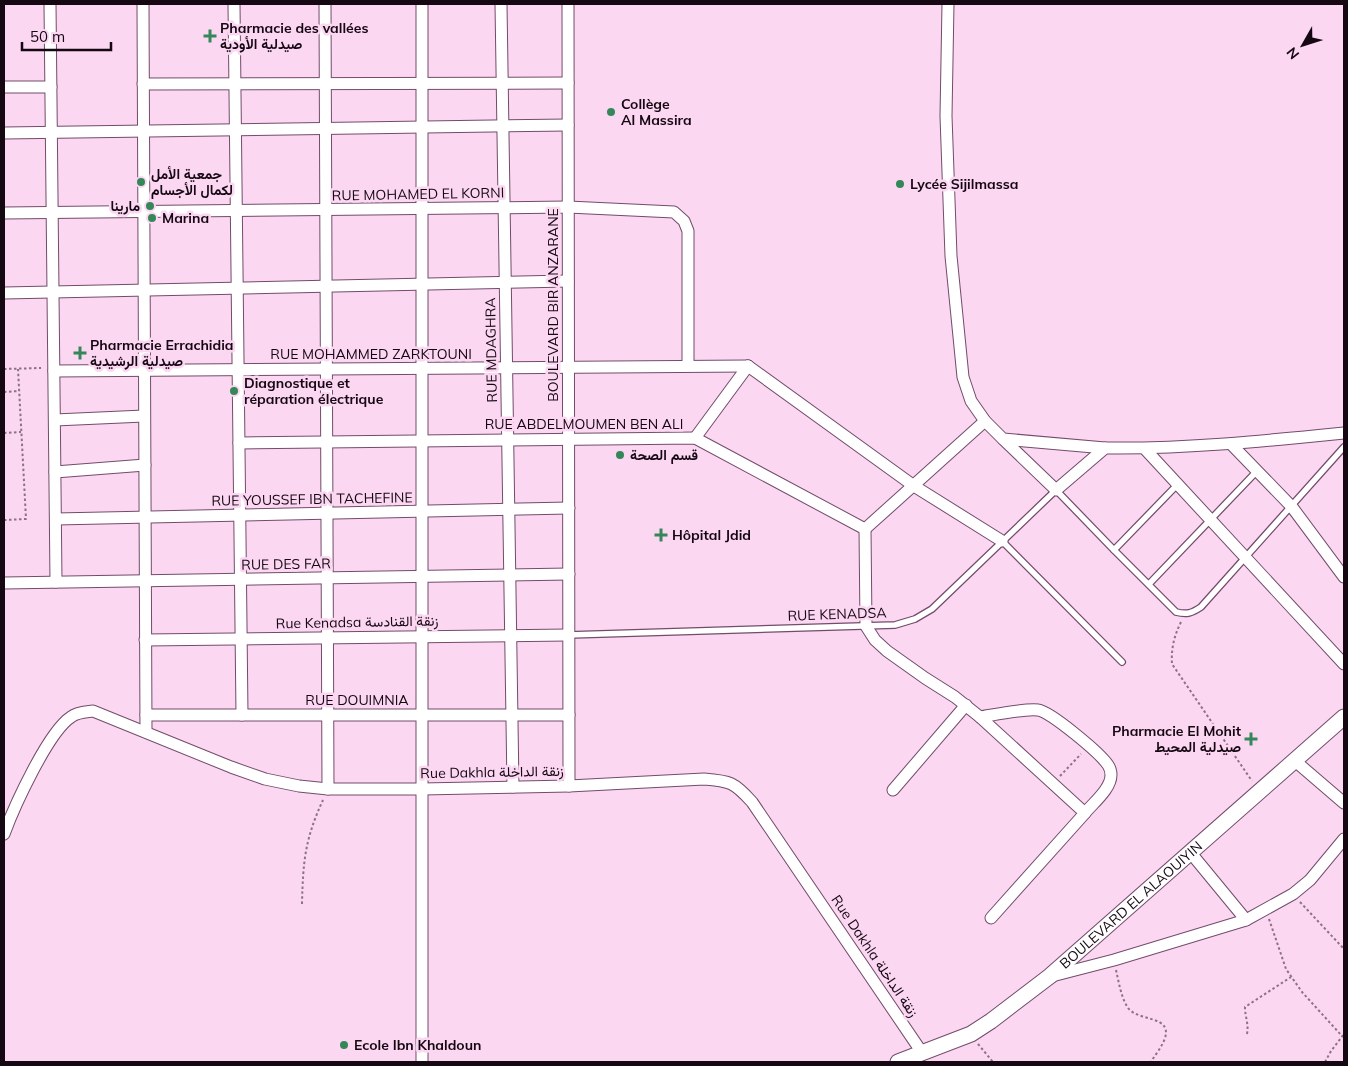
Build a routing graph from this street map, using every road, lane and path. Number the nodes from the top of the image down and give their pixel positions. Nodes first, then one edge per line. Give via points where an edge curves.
1 (50, 4) edge
2 (143, 4) edge
3 (234, 4) edge
4 (325, 4) edge
5 (422, 4) edge
6 (501, 4) edge
7 (568, 4) edge
8 (948, 4) edge
9 (326, 83) junction
10 (422, 83) junction
11 (503, 83) junction
12 (568, 83) junction
13 (143, 84) junction
14 (235, 84) junction
15 (4, 87) edge
16 (51, 87) junction
17 (568, 125) junction
18 (503, 126) junction
19 (422, 128) junction
20 (326, 129) junction
21 (236, 130) junction
22 (143, 131) junction
23 (4, 133) edge
24 (52, 133) junction
25 (568, 207) junction
26 (422, 208) junction
27 (504, 208) junction
28 (236, 210) junction
29 (326, 210) junction
30 (52, 212) junction
31 (144, 212) junction
32 (4, 213) edge
33 (568, 281) junction
34 (505, 282) junction
35 (422, 284) junction
36 (326, 286) junction
37 (237, 288) junction
38 (144, 290) junction
39 (53, 292) junction
40 (4, 293) edge
41 (688, 366) junction
42 (748, 366) junction
43 (568, 367) junction
44 (422, 368) junction
45 (507, 368) junction
46 (18, 369) junction
47 (54, 369) junction
48 (327, 369) junction
49 (4, 370) edge
50 (144, 370) junction
51 (238, 370) junction
52 (19, 391) junction
53 (4, 392) edge
54 (144, 416) junction
55 (55, 420) junction
56 (985, 421) junction
57 (21, 432) junction
58 (4, 433) edge
59 (1344, 433) edge
60 (568, 438) junction
61 (694, 438) junction
62 (1003, 438) junction
63 (508, 439) junction
64 (422, 440) junction
65 (327, 441) junction
66 (239, 443) junction
67 (1231, 444) junction
68 (1344, 447) edge
69 (1105, 448) junction
70 (1145, 449) junction
71 (145, 465) junction
72 (1257, 471) junction
73 (55, 472) junction
74 (1178, 484) junction
75 (914, 486) junction
76 (1056, 490) junction
77 (1292, 507) junction
78 (569, 508) junction
79 (509, 509) junction
80 (422, 511) junction
81 (327, 513) junction
82 (240, 515) junction
83 (145, 517) junction
84 (56, 519) junction
85 (4, 520) edge
86 (1211, 520) junction
87 (865, 529) junction
88 (1002, 541) junction
89 (1114, 550) junction
90 (1246, 558) junction
91 (569, 574) junction
92 (510, 575) junction
93 (422, 577) junction
94 (1344, 577) edge
95 (327, 578) junction
96 (240, 580) junction
97 (145, 581) junction
98 (56, 582) junction
99 (4, 583) edge
100 (1149, 584) junction
101 (1185, 614) junction
102 (866, 626) junction
103 (510, 635) junction
104 (568, 635) junction
105 (422, 636) junction
106 (328, 638) junction
107 (241, 639) junction
108 (145, 640) junction
109 (1122, 662) dead end
110 (1344, 664) edge
111 (966, 706) junction
112 (146, 715) junction
113 (242, 715) junction
114 (328, 715) junction
115 (422, 715) junction
116 (512, 715) junction
117 (569, 715) junction
118 (980, 716) junction
119 (1344, 717) edge
120 (146, 732) junction
121 (1089, 747) junction
122 (1294, 760) junction
123 (1054, 783) junction
124 (569, 786) junction
125 (513, 787) junction
126 (328, 788) junction
127 (422, 788) junction
128 (893, 790) dead end
129 (1259, 791) junction
130 (1344, 803) edge
131 (1086, 813) junction
132 (4, 834) edge
133 (1344, 839) edge
134 (1190, 852) junction
135 (1293, 894) junction
136 (302, 904) dead end
137 (1266, 909) junction
138 (991, 918) dead end
139 (1246, 920) junction
140 (1344, 950) edge
141 (1114, 960) junction
142 (1050, 976) junction
143 (1291, 977) junction
144 (971, 1034) junction
145 (1248, 1034) dead end
146 (1343, 1035) edge
147 (922, 1054) junction
148 (422, 1062) edge
149 (898, 1062) edge
150 (993, 1062) edge
151 (1151, 1062) edge
152 (1326, 1062) edge

1 - 16 street
2 - 13 street
3 - 14 street
4 - 9 street
5 - 10 street
6 - 11 street, RUE MDAGHRA
7 - 12 street, BOULEVARD BIR ANZARANE
8 - 56 street via 946,116 951,256 963,377 971,401
9 - 10 street
9 - 14 street
9 - 20 street
10 - 11 street
10 - 19 street
11 - 12 street
11 - 18 street, RUE MDAGHRA
12 - 17 street, BOULEVARD BIR ANZARANE
13 - 14 street
13 - 22 street
14 - 21 street
15 - 16 street
16 - 24 street
17 - 18 street
17 - 25 street, BOULEVARD BIR ANZARANE
18 - 19 street
18 - 27 street, RUE MDAGHRA
19 - 20 street
19 - 26 street
20 - 21 street
20 - 29 street
21 - 22 street
21 - 28 street
22 - 24 street
22 - 31 street
23 - 24 street
24 - 30 street
25 - 27 street, RUE MOHAMED EL KORNI
25 - 33 street, BOULEVARD BIR ANZARANE
25 - 41 street, RUE MOHAMED EL KORNI via 674,212 684,220 688,231
26 - 27 street, RUE MOHAMED EL KORNI
26 - 29 street, RUE MOHAMED EL KORNI
26 - 35 street
27 - 34 street, RUE MDAGHRA
28 - 29 street, RUE MOHAMED EL KORNI
28 - 31 street, RUE MOHAMED EL KORNI
28 - 37 street
29 - 36 street
30 - 31 street, RUE MOHAMED EL KORNI
30 - 32 street, RUE MOHAMED EL KORNI
30 - 39 street
31 - 38 street
33 - 34 street
33 - 43 street, BOULEVARD BIR ANZARANE
34 - 35 street
34 - 45 street, RUE MDAGHRA
35 - 36 street
35 - 44 street
36 - 37 street
36 - 48 street
37 - 38 street
37 - 51 street
38 - 39 street
38 - 50 street
39 - 40 street
39 - 47 street
41 - 42 street, RUE MOHAMMED ZARKTOUNI
41 - 43 street, RUE MOHAMMED ZARKTOUNI
42 - 61 street
42 - 75 street
43 - 45 street, RUE MOHAMMED ZARKTOUNI
43 - 60 street, BOULEVARD BIR ANZARANE
44 - 45 street, RUE MOHAMMED ZARKTOUNI
44 - 48 street, RUE MOHAMMED ZARKTOUNI
44 - 64 street
45 - 63 street, RUE MDAGHRA
46 - 47 path
46 - 49 path
46 - 52 path
47 - 50 street, RUE MOHAMMED ZARKTOUNI
47 - 55 street
48 - 51 street, RUE MOHAMMED ZARKTOUNI
48 - 65 street
50 - 51 street, RUE MOHAMMED ZARKTOUNI
50 - 54 street
51 - 66 street
52 - 53 path
52 - 57 path
54 - 55 street
54 - 71 street
55 - 73 street
56 - 62 street
56 - 75 street
57 - 58 path
57 - 85 path via 26,519
59 - 67 street
60 - 61 street, RUE ABDELMOUMEN BEN ALI
60 - 63 street, RUE ABDELMOUMEN BEN ALI
60 - 78 street, BOULEVARD BIR ANZARANE
61 - 87 street, RUE ABDELMOUMEN BEN ALI
62 - 69 street
62 - 76 street
63 - 64 street, RUE ABDELMOUMEN BEN ALI
63 - 79 street, RUE MDAGHRA
64 - 65 street, RUE ABDELMOUMEN BEN ALI
64 - 80 street
65 - 66 street, RUE ABDELMOUMEN BEN ALI
65 - 81 street
66 - 82 street
67 - 70 street
67 - 72 street
68 - 77 lane
69 - 70 street
69 - 76 street
70 - 74 street
71 - 73 street
71 - 83 street
72 - 77 street
72 - 86 lane
73 - 84 street
74 - 86 street
74 - 89 lane
75 - 87 street
75 - 88 street
76 - 88 lane, RUE KENADSA
76 - 89 lane
77 - 90 lane
77 - 94 street
78 - 79 street, RUE YOUSSEF IBN TACHEFINE
78 - 91 street, BOULEVARD BIR ANZARANE
79 - 80 street, RUE YOUSSEF IBN TACHEFINE
79 - 92 street, RUE MDAGHRA
80 - 81 street, RUE YOUSSEF IBN TACHEFINE
80 - 93 street
81 - 82 street, RUE YOUSSEF IBN TACHEFINE
81 - 95 street
82 - 83 street, RUE YOUSSEF IBN TACHEFINE
82 - 96 street
83 - 84 street, RUE YOUSSEF IBN TACHEFINE
83 - 97 street
84 - 98 street
86 - 90 street
86 - 100 lane
87 - 102 street
88 - 102 lane, RUE KENADSA via 932,609 895,625
88 - 109 lane
89 - 100 lane
90 - 101 lane via 1201,607
90 - 110 street
91 - 92 street, RUE DES FAR
91 - 104 street, BOULEVARD BIR ANZARANE
92 - 93 street, RUE DES FAR
92 - 103 street, RUE MDAGHRA
93 - 95 street, RUE DES FAR
93 - 105 street
95 - 96 street, RUE DES FAR
95 - 106 street
96 - 97 street, RUE DES FAR
96 - 107 street
97 - 98 street, RUE DES FAR
97 - 108 street
98 - 99 street, RUE DES FAR
100 - 101 lane via 1176,612
101 - 129 path via 1176,632 1172,664
102 - 104 lane, RUE KENADSA
102 - 111 street via 887,651
103 - 104 street, Rue Kenadsa زنقة القنادسة
103 - 105 street, Rue Kenadsa زنقة القنادسة
103 - 116 street, RUE MDAGHRA
104 - 117 street, BOULEVARD BIR ANZARANE
105 - 106 street, Rue Kenadsa زنقة القنادسة
105 - 115 street
106 - 107 street, Rue Kenadsa زنقة القنادسة
106 - 114 street
107 - 108 street, Rue Kenadsa زنقة القنادسة
107 - 113 street
108 - 112 street
111 - 118 street
111 - 128 street
112 - 113 street, RUE DOUIMNIA
112 - 120 street
113 - 114 street, RUE DOUIMNIA
114 - 115 street, RUE DOUIMNIA
114 - 126 street
115 - 116 street, RUE DOUIMNIA
115 - 127 street
116 - 117 street, RUE DOUIMNIA
116 - 125 street, RUE MDAGHRA
117 - 124 street, BOULEVARD BIR ANZARANE
118 - 121 street via 1038,710
118 - 123 street
119 - 122 street, BOULEVARD EL ALAOUIYIN
120 - 126 street, Rue Dakhla زنقة الداخلة via 265,779
120 - 132 street, Rue Dakhla زنقة الداخلة via 93,711 71,717 56,733 42,757 14,806
121 - 123 path
121 - 131 street via 1111,770 1111,778
122 - 129 street, BOULEVARD EL ALAOUIYIN
122 - 130 street
123 - 131 street
124 - 125 street, Rue Dakhla زنقة الداخلة
124 - 147 street, Rue Dakhla زنقة الداخلة via 704,779 738,786 764,819
125 - 127 street, Rue Dakhla زنقة الداخلة
126 - 127 street, Rue Dakhla زنقة الداخلة
126 - 136 path via 304,856
127 - 148 street
129 - 134 street, BOULEVARD EL ALAOUIYIN
131 - 138 street
133 - 135 street via 1310,880
134 - 139 street
134 - 142 street, BOULEVARD EL ALAOUIYIN
135 - 137 street
135 - 140 path
137 - 139 street
137 - 143 path
139 - 141 street
141 - 142 street
141 - 151 path via 1122,995 1129,1009 1138,1016 1164,1024 1165,1040
142 - 144 street, BOULEVARD EL ALAOUIYIN
143 - 145 path via 1246,1007
143 - 146 path
144 - 147 street, BOULEVARD EL ALAOUIYIN
144 - 150 path
146 - 152 path
147 - 149 street, BOULEVARD EL ALAOUIYIN

